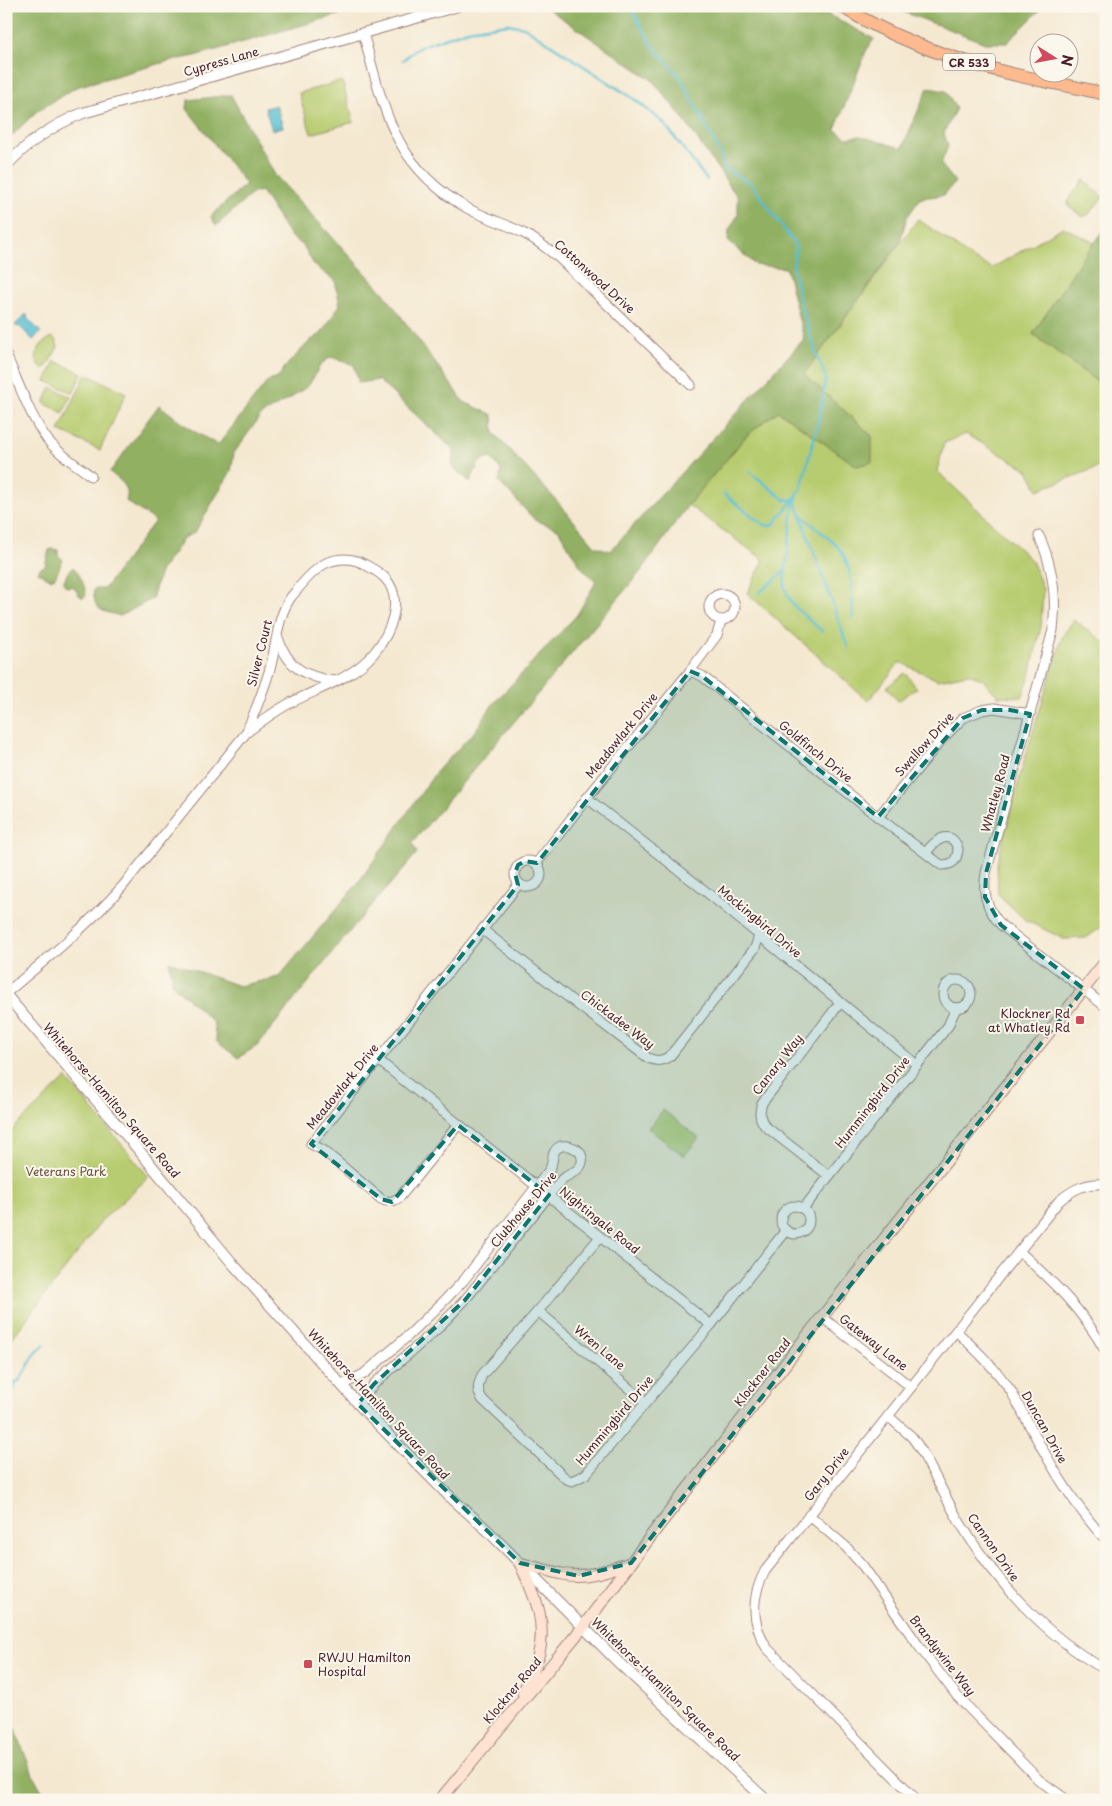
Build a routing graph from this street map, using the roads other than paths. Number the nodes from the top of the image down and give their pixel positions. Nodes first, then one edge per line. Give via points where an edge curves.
1 (458, 6) edge
2 (841, 6) edge
3 (363, 33) junction
4 (1106, 94) edge
5 (6, 166) edge
6 (6, 355) edge
7 (691, 385) dead end
8 (91, 476) dead end
9 (1039, 536) dead end
10 (721, 621) dead end
11 (277, 637) junction
12 (690, 671) junction
13 (335, 681) junction
14 (1030, 714) junction
15 (246, 733) junction
16 (587, 798) junction
17 (878, 817) junction
18 (926, 853) dead end
19 (536, 864) junction
20 (519, 884) junction
21 (483, 930) junction
22 (759, 936) junction
23 (1106, 961) edge
24 (1084, 989) junction
25 (6, 994) edge
26 (840, 1003) junction
27 (1106, 1007) edge
28 (956, 1008) dead end
29 (378, 1060) junction
30 (917, 1065) junction
31 (458, 1124) junction
32 (829, 1176) junction
33 (1106, 1184) edge
34 (537, 1187) junction
35 (549, 1195) junction
36 (803, 1209) junction
37 (786, 1230) junction
38 (600, 1237) junction
39 (1019, 1251) junction
40 (538, 1311) junction
41 (822, 1317) junction
42 (711, 1325) junction
43 (418, 1326) junction
44 (956, 1331) junction
45 (428, 1337) junction
46 (392, 1350) junction
47 (1106, 1352) edge
48 (402, 1361) junction
49 (342, 1386) junction
50 (911, 1387) junction
51 (645, 1402) junction
52 (358, 1404) junction
53 (888, 1416) junction
54 (809, 1515) junction
55 (1106, 1540) edge
56 (520, 1563) junction
57 (630, 1563) junction
58 (583, 1627) junction
59 (1106, 1670) edge
60 (519, 1704) junction
61 (440, 1800) edge
62 (766, 1800) edge
63 (917, 1800) edge
64 (1067, 1800) edge

1 - 3 street, Cypress Lane
2 - 4 main road, CR 533 via 869,24 973,63
3 - 5 street, Cypress Lane via 83,113 35,138
3 - 7 street, Cottonwood Drive via 388,121 396,139 418,170 458,203 523,233 546,248
6 - 8 street via 47,440
9 - 14 street, Whatley Road via 1049,560 1055,614
10 - 12 street, Meadowlark Drive via 717,635
11 - 13 street via 286,656 301,672
11 - 13 street, Silver Court via 284,610 317,568 350,558 378,572 392,588 392,620 382,642 365,663
11 - 15 street, Silver Court via 264,687
12 - 16 street, Meadowlark Drive
12 - 17 street, Goldfinch Drive via 702,676
13 - 15 street, Silver Court via 288,704
14 - 17 street, Swallow Drive via 994,708 963,718
14 - 24 street, Whatley Road via 986,873 985,897 1001,925
15 - 25 street, Silver Court via 102,910
16 - 19 street, Meadowlark Drive
16 - 22 street, Mockingbird Drive
17 - 18 street, Goldfinch Drive
19 - 20 street via 524,861 518,865 515,877
19 - 20 street via 540,870 538,882 531,887
20 - 21 street, Meadowlark Drive
21 - 22 street, Chickadee Way via 655,1062 670,1056 755,948
21 - 29 street, Meadowlark Drive
22 - 26 street, Mockingbird Drive
23 - 24 main road, Klockner Road
24 - 27 street, Whatley Road
24 - 41 main road, Klockner Road
25 - 49 street, Whitehorse-Hamilton Square Road via 233,1264
26 - 30 street, Mockingbird Drive
26 - 32 street, Canary Way via 760,1109 765,1126
28 - 30 street, Hummingbird Drive via 948,1026
29 - 31 street, Nightingale Road
29 - 31 street, Meadowlark Drive via 311,1144 323,1150 381,1199 392,1202 400,1197
30 - 32 street, Hummingbird Drive
31 - 34 street, Nightingale Road
32 - 36 street, Hummingbird Drive
33 - 39 street, Gary Drive via 1089,1184 1068,1193
34 - 35 street, Nightingale Road
34 - 35 street, Clubhouse Drive via 550,1169 556,1149 563,1145 576,1148 582,1156 579,1170 562,1179
34 - 43 street, Clubhouse Drive via 464,1280
35 - 38 street, Nightingale Road
35 - 45 street, Clubhouse Drive via 470,1294
36 - 37 street via 794,1207 786,1210 781,1222
36 - 37 street via 809,1220 806,1229 794,1234
37 - 42 street, Hummingbird Drive
38 - 40 street, Hummingbird Drive
38 - 42 street, Nightingale Road
39 - 44 street, Gary Drive
39 - 47 street via 1068,1297
40 - 51 street, Wren Lane
40 - 51 street, Hummingbird Drive via 482,1375 478,1393 566,1479 572,1481 586,1474
41 - 50 street, Gateway Lane
41 - 57 main road, Klockner Road
42 - 51 street, Hummingbird Drive
43 - 45 street
43 - 46 street, Clubhouse Drive
44 - 50 street, Gary Drive
44 - 55 street, Duncan Drive via 1002,1378 1063,1487
45 - 48 street, Clubhouse Drive
46 - 48 street
46 - 49 street, Clubhouse Drive via 364,1374
48 - 52 street, Clubhouse Drive via 374,1384
49 - 52 street, Whitehorse-Hamilton Square Road
50 - 53 street, Gary Drive
52 - 56 street, Whitehorse-Hamilton Square Road
53 - 54 street, Gary Drive
53 - 59 street, Cannon Drive via 912,1437 960,1522 1013,1594 1056,1635
54 - 63 street, Gary Drive via 759,1582 754,1614 760,1637 774,1656
54 - 64 street, Brandywine Way via 863,1566 957,1696 1039,1780
56 - 57 main road via 562,1575 580,1576
56 - 58 street, Whitehorse-Hamilton Square Road
56 - 60 main road via 540,1613 541,1640 538,1657
57 - 58 main road, Klockner Road
58 - 60 main road, Klockner Road
58 - 62 street, Whitehorse-Hamilton Square Road
60 - 61 main road, Klockner Road

